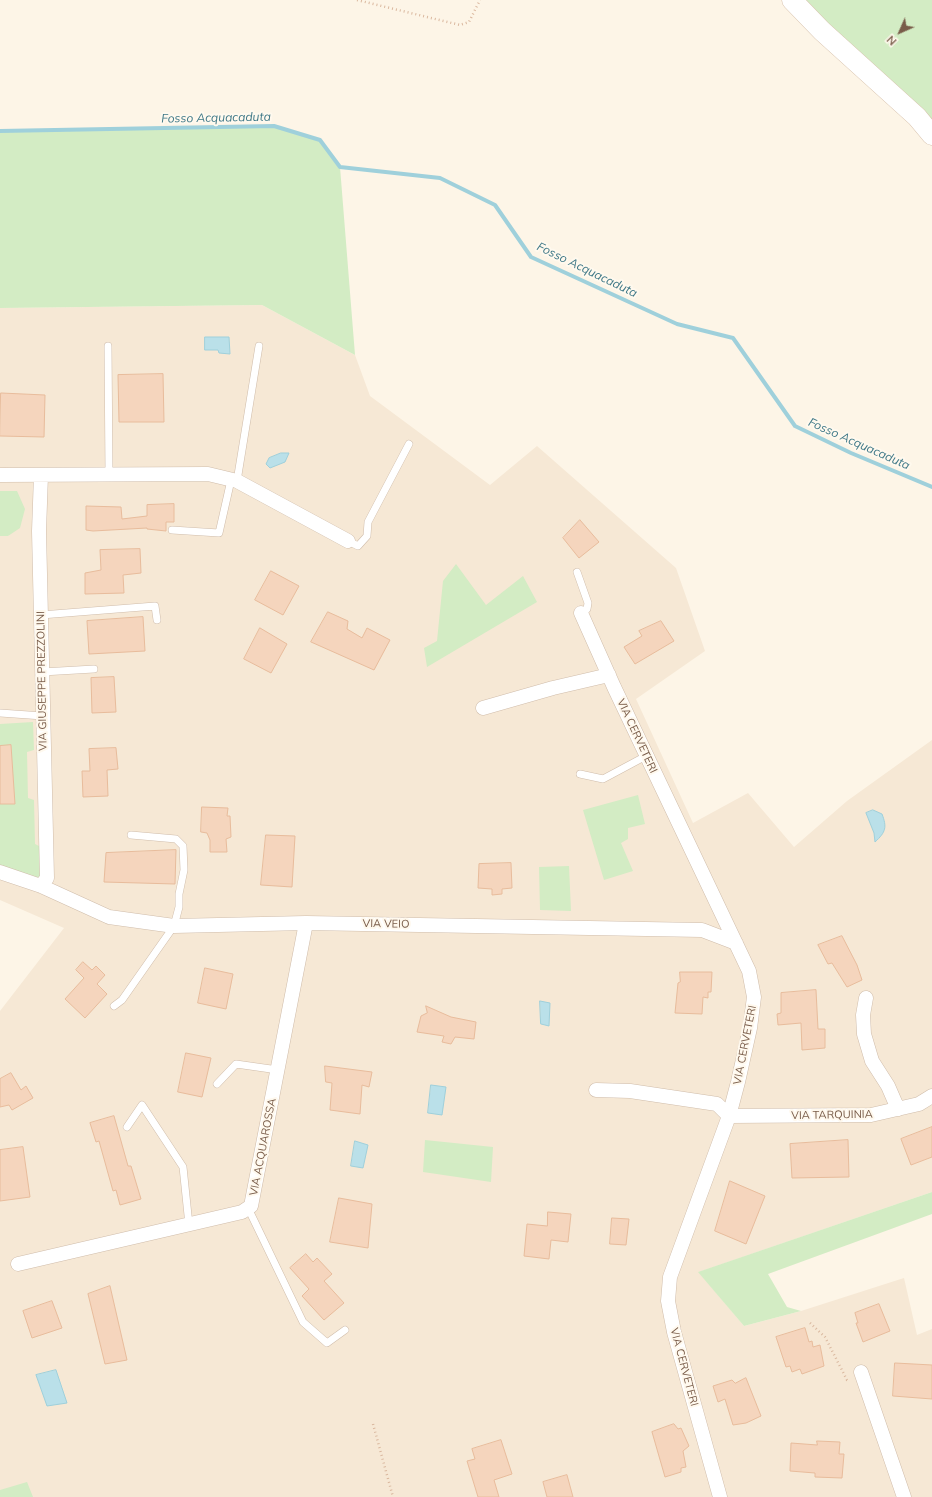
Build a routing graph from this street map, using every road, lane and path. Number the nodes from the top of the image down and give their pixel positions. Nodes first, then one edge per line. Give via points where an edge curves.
1 (357, 0) edge
2 (480, 0) edge
3 (792, 0) edge
4 (932, 135) edge
5 (108, 346) dead end
6 (259, 346) dead end
7 (408, 444) dead end
8 (109, 474) junction
9 (0, 475) edge
10 (41, 475) junction
11 (234, 480) junction
12 (172, 530) dead end
13 (348, 541) joint
14 (577, 572) dead end
15 (582, 613) joint
16 (41, 615) junction
17 (157, 620) dead end
18 (94, 669) dead end
19 (42, 672) junction
20 (609, 675) junction
21 (483, 708) dead end
22 (0, 713) edge
23 (43, 716) junction
24 (646, 756) junction
25 (580, 774) dead end
26 (131, 836) dead end
27 (0, 872) edge
28 (41, 886) junction
29 (306, 923) junction
30 (174, 926) junction
31 (736, 943) junction
32 (866, 998) dead end
33 (114, 1006) dead end
34 (278, 1070) junction
35 (217, 1084) dead end
36 (596, 1090) dead end
37 (932, 1096) edge
38 (898, 1109) junction
39 (729, 1116) junction
40 (127, 1127) dead end
41 (248, 1208) junction
42 (189, 1224) junction
43 (18, 1264) dead end
44 (810, 1323) dead end
45 (345, 1330) dead end
46 (861, 1372) dead end
47 (867, 1390) junction
48 (373, 1424) dead end
49 (393, 1497) edge
50 (720, 1497) edge
51 (904, 1497) edge

1 - 2 path via 460,25 469,22
3 - 4 street via 822,31 917,117
5 - 8 lane
6 - 11 lane
7 - 13 lane via 368,522 367,536 358,546
8 - 10 street
8 - 11 street via 208,474
9 - 10 street
10 - 16 street, VIA GIUSEPPE PREZZOLINI
11 - 12 lane via 219,533
11 - 13 street
14 - 15 lane via 588,603 587,609
15 - 20 street, VIA CERVETERI
16 - 17 lane via 155,606
16 - 19 street, VIA GIUSEPPE PREZZOLINI
18 - 19 lane
19 - 23 street, VIA GIUSEPPE PREZZOLINI
20 - 21 street
20 - 24 street, VIA CERVETERI
22 - 23 lane
23 - 28 street, VIA GIUSEPPE PREZZOLINI via 47,878
24 - 25 lane via 603,779
24 - 31 street, VIA CERVETERI
26 - 30 lane via 176,839 183,846 184,870
27 - 28 street, VIA VEIO
28 - 30 street, VIA VEIO via 109,917
29 - 30 street, VIA VEIO
29 - 31 street, VIA VEIO via 702,930
29 - 34 street, VIA ACQUAROSSA
30 - 33 lane via 122,1000
31 - 39 street, VIA CERVETERI via 749,971 754,997 750,1028
32 - 38 street via 863,1015 864,1034 872,1061 888,1086
34 - 35 lane via 236,1064
34 - 41 street, VIA ACQUAROSSA via 255,1194
36 - 39 street via 717,1104
37 - 38 street, VIA TARQUINIA via 919,1104
38 - 39 street, VIA TARQUINIA via 872,1115
39 - 50 street, VIA CERVETERI via 670,1277 668,1301 674,1332
40 - 42 lane via 142,1105 183,1167
41 - 42 street, VIA ACQUAROSSA via 242,1212
41 - 45 lane via 302,1322 327,1343
42 - 43 street, VIA ACQUAROSSA
44 - 47 path via 825,1337 847,1380
46 - 47 street
47 - 51 street
48 - 49 path

